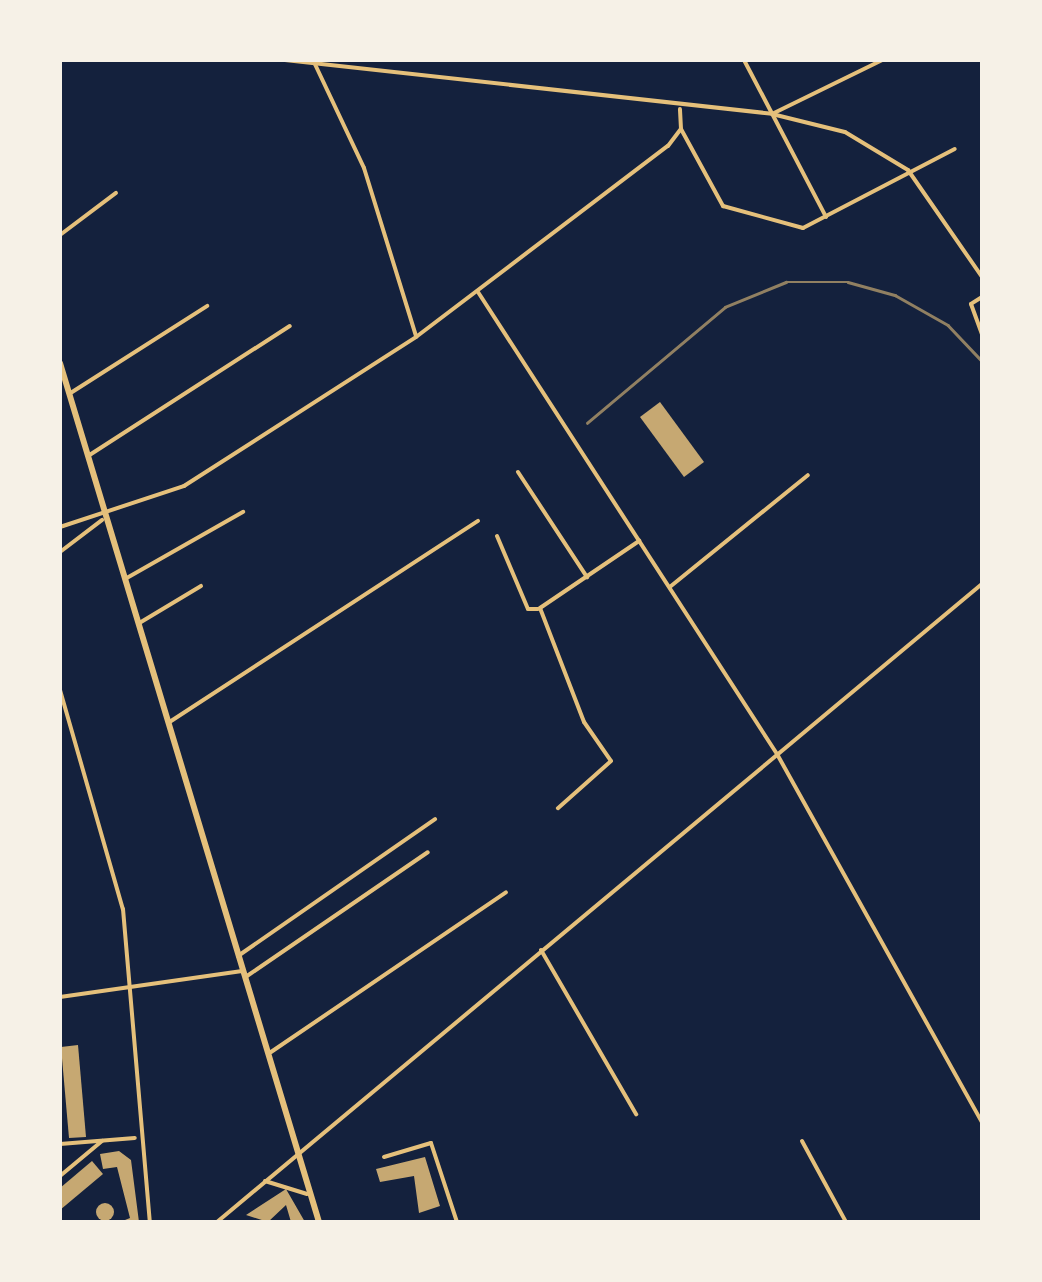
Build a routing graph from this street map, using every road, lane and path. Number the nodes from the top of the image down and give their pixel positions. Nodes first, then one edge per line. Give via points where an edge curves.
1 (286, 60) edge
2 (744, 60) edge
3 (882, 60) edge
4 (314, 62) edge
5 (680, 109) junction
6 (772, 114) junction
7 (681, 129) junction
8 (955, 149) dead end
9 (908, 170) junction
10 (116, 193) dead end
11 (826, 216) junction
12 (60, 235) edge
13 (982, 276) edge
14 (478, 292) junction
15 (982, 296) edge
16 (206, 306) dead end
17 (290, 326) dead end
18 (982, 335) edge
19 (416, 337) junction
20 (60, 363) edge
21 (982, 373) edge
22 (982, 385) edge
23 (69, 394) junction
24 (87, 457) junction
25 (518, 472) dead end
26 (808, 474) dead end
27 (242, 512) dead end
28 (106, 518) junction
29 (478, 521) dead end
30 (60, 528) edge
31 (498, 536) dead end
32 (641, 540) junction
33 (60, 552) edge
34 (587, 577) junction
35 (124, 580) junction
36 (201, 586) dead end
37 (671, 586) junction
38 (980, 586) edge
39 (540, 608) junction
40 (137, 624) junction
41 (60, 690) edge
42 (69, 724) junction
43 (166, 724) junction
44 (60, 727) edge
45 (778, 754) junction
46 (558, 808) dead end
47 (436, 820) dead end
48 (428, 852) dead end
49 (506, 892) dead end
50 (541, 950) junction
51 (237, 956) junction
52 (243, 974) junction
53 (131, 990) junction
54 (60, 997) edge
55 (268, 1054) junction
56 (636, 1114) dead end
57 (982, 1122) edge
58 (137, 1138) junction
59 (102, 1140) junction
60 (802, 1141) dead end
61 (60, 1144) edge
62 (298, 1152) junction
63 (384, 1157) dead end
64 (60, 1176) edge
65 (265, 1182) junction
66 (312, 1196) junction
67 (150, 1222) edge
68 (217, 1222) edge
69 (320, 1222) edge
70 (457, 1222) edge
71 (846, 1222) edge

1 - 4 street
2 - 6 street
3 - 6 street
4 - 5 street
4 - 19 street via 364,168
5 - 6 street
5 - 7 street
6 - 9 street via 858,137
6 - 11 street
7 - 11 street via 726,208 802,228
7 - 14 street
8 - 9 street
9 - 11 street
9 - 13 street
10 - 12 street
14 - 19 street
14 - 32 street via 536,392
15 - 18 street via 972,304
16 - 23 street
17 - 24 street
19 - 28 street via 209,473
20 - 23 main road
21 - 22 street
23 - 24 main road
24 - 28 main road
25 - 34 street
26 - 37 street
27 - 35 street
28 - 30 street
28 - 33 street
28 - 35 main road
29 - 43 street
31 - 39 street via 528,609
32 - 34 street
32 - 37 street
34 - 39 street
35 - 40 main road
36 - 40 street
37 - 45 street
38 - 45 street
39 - 46 street via 560,669 611,765
40 - 43 main road
41 - 42 street
42 - 44 street
42 - 53 street via 123,909
43 - 51 main road
45 - 50 street
45 - 57 street
47 - 51 street
48 - 52 street
49 - 55 street
50 - 56 street
50 - 62 street
51 - 52 main road
52 - 53 street
52 - 55 main road
53 - 54 street
53 - 58 street
55 - 62 main road
58 - 59 street
58 - 67 street
59 - 61 street
59 - 64 street
60 - 71 street
62 - 65 street
62 - 66 main road
63 - 70 street via 431,1144
65 - 66 street
65 - 68 street
66 - 69 main road

